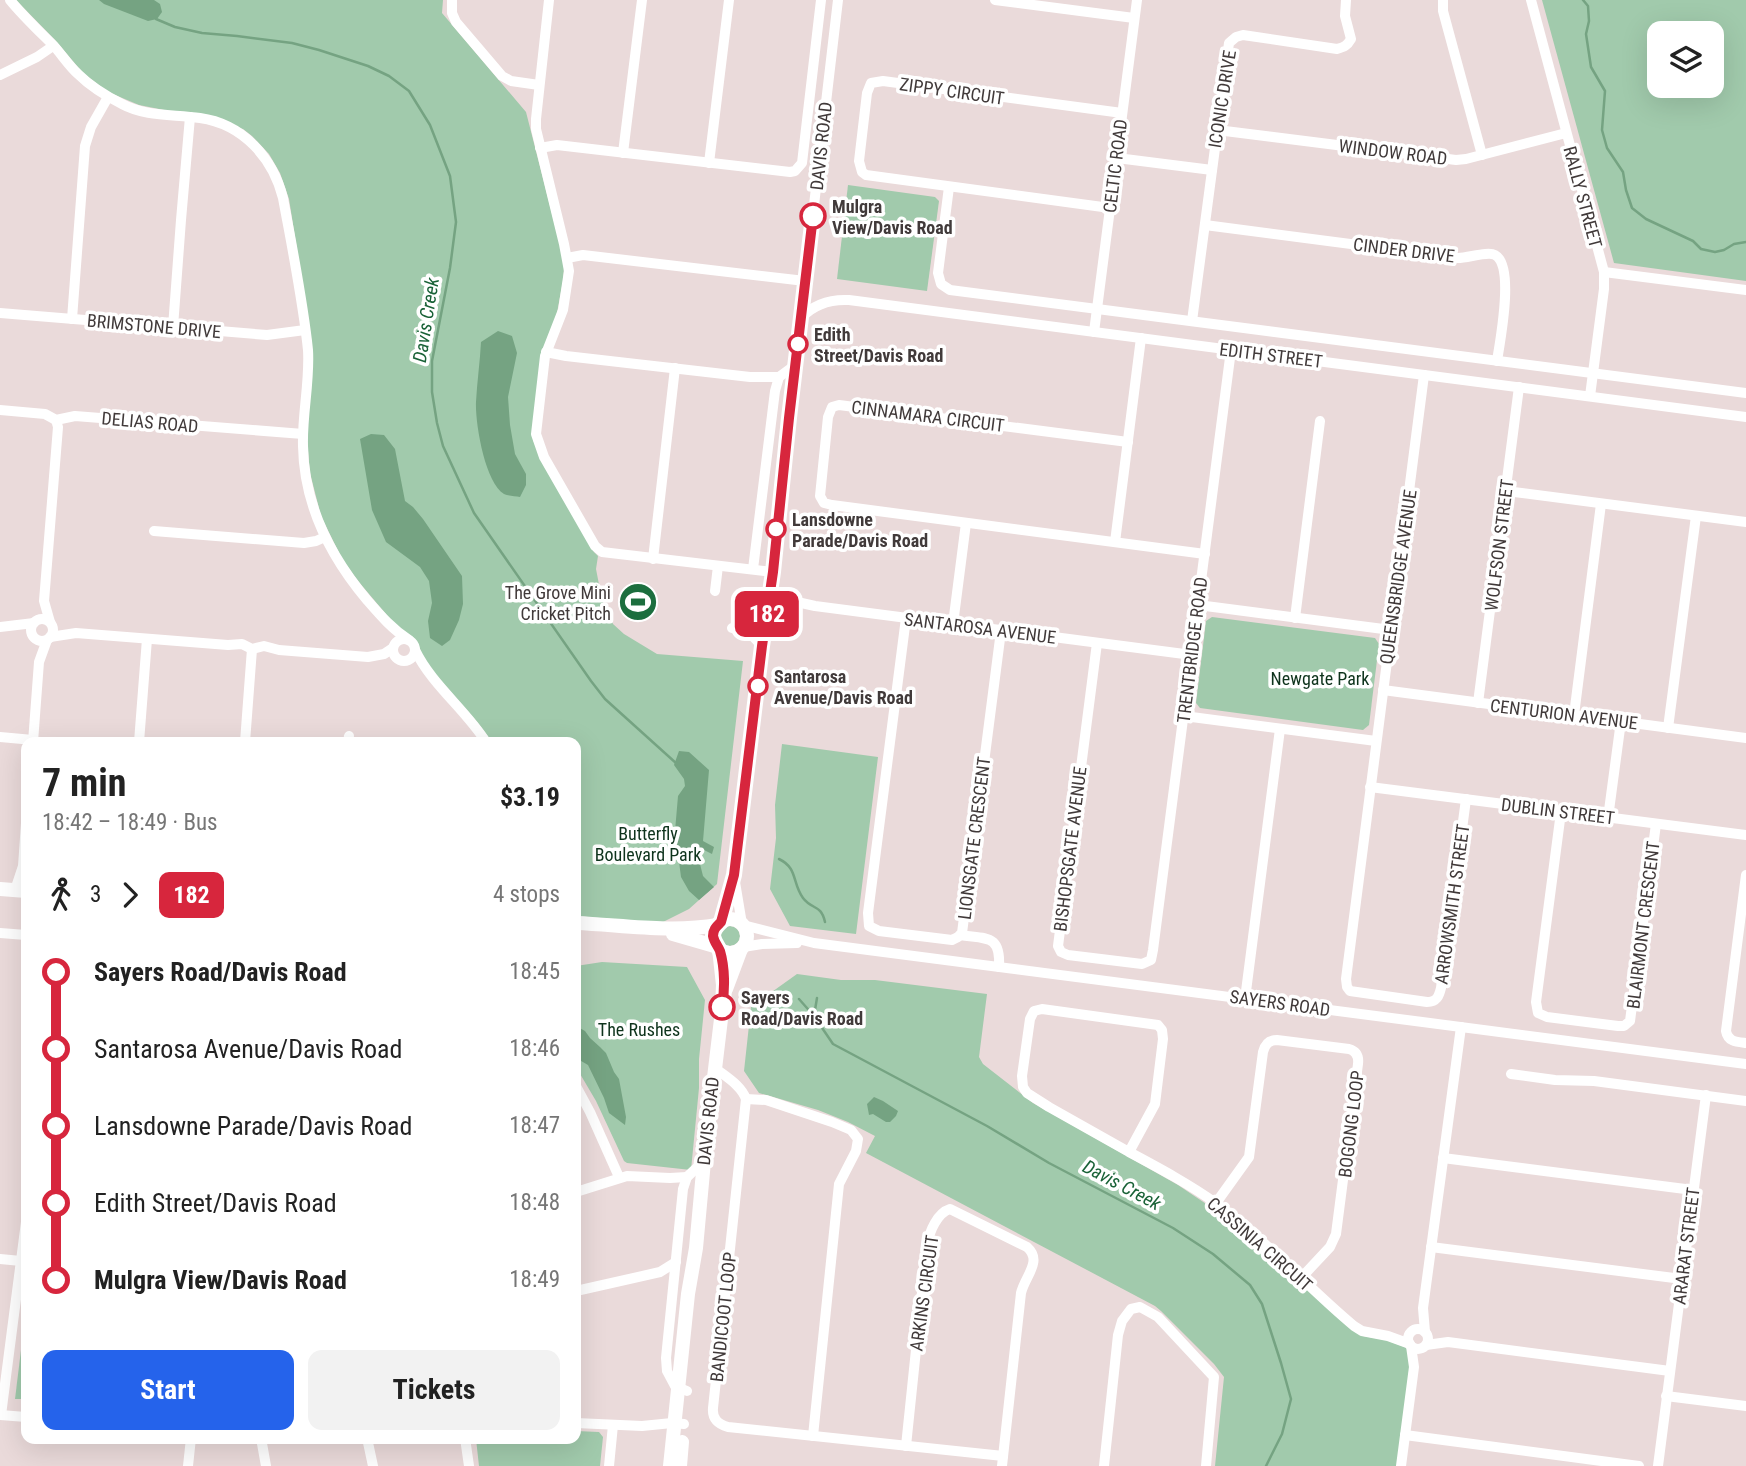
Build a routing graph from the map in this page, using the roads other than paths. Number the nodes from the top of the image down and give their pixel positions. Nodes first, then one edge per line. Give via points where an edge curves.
1 (9, 0) edge
2 (452, 0) edge
3 (549, 0) edge
4 (642, 0) edge
5 (729, 0) edge
6 (821, 0) edge
7 (838, 0) edge
8 (995, 0) edge
9 (1137, 0) edge
10 (1346, 0) edge
11 (1443, 0) edge
12 (1531, 0) edge
13 (1035, 3) edge
14 (1134, 18) junction
15 (53, 46) junction
16 (0, 75) edge
17 (539, 85) junction
18 (108, 97) junction
19 (1122, 113) junction
20 (190, 117) junction
21 (1217, 130) junction
22 (1566, 133) junction
23 (540, 148) junction
24 (623, 153) junction
25 (1482, 155) junction
26 (1117, 158) junction
27 (709, 163) junction
28 (1212, 170) junction
29 (949, 187) junction
30 (1110, 208) junction
31 (1205, 225) junction
32 (567, 258) junction
33 (1604, 272) junction
34 (806, 281) junction
35 (1746, 290) edge
36 (1097, 309) junction
37 (1, 313) edge
38 (801, 318) junction
39 (72, 319) junction
40 (1192, 321) junction
41 (173, 327) junction
42 (305, 330) junction
43 (1094, 332) junction
44 (1141, 338) junction
45 (1231, 350) junction
46 (546, 352) junction
47 (1497, 361) junction
48 (794, 366) junction
49 (675, 368) junction
50 (1593, 373) junction
51 (1424, 375) junction
52 (750, 377) junction
53 (779, 377) junction
54 (1519, 387) junction
55 (775, 391) junction
56 (1746, 393) edge
57 (1590, 396) junction
58 (0, 410) edge
59 (1746, 417) edge
60 (56, 420) junction
61 (1320, 421) dead end
62 (303, 434) junction
63 (1128, 442) junction
64 (1506, 491) junction
65 (1601, 504) junction
66 (1696, 516) junction
67 (1746, 522) edge
68 (966, 523) junction
69 (154, 531) dead end
70 (324, 537) junction
71 (1115, 542) junction
72 (1205, 554) junction
73 (653, 559) junction
74 (718, 566) junction
75 (753, 569) junction
76 (773, 572) junction
77 (715, 591) dead end
78 (770, 596) junction
79 (44, 601) junction
80 (1198, 605) junction
81 (906, 618) junction
82 (1295, 618) junction
83 (34, 622) junction
84 (51, 623) junction
85 (388, 624) junction
86 (953, 624) junction
87 (2, 627) edge
88 (732, 628) dead end
89 (1391, 630) junction
90 (1001, 631) junction
91 (76, 634) junction
92 (41, 638) junction
93 (147, 639) junction
94 (1097, 643) junction
95 (412, 645) junction
96 (762, 646) junction
97 (393, 647) junction
98 (252, 652) junction
99 (1192, 655) junction
100 (368, 657) junction
101 (402, 661) junction
102 (425, 669) junction
103 (1383, 690) junction
104 (1478, 703) junction
105 (1574, 715) junction
106 (1184, 716) junction
107 (1621, 721) junction
108 (1668, 728) junction
109 (1280, 729) junction
110 (0, 737) edge
111 (33, 737) edge
112 (139, 737) edge
113 (245, 737) edge
114 (482, 737) edge
115 (1746, 738) edge
116 (21, 740) edge
117 (1376, 741) junction
118 (1370, 787) junction
119 (1465, 799) junction
120 (1561, 812) junction
121 (1608, 818) junction
122 (1656, 824) junction
123 (1746, 835) edge
124 (734, 875) junction
125 (1746, 875) edge
126 (0, 889) edge
127 (21, 890) edge
128 (581, 922) edge
129 (719, 923) junction
130 (742, 925) junction
131 (659, 929) junction
132 (0, 933) edge
133 (21, 934) edge
134 (960, 935) junction
135 (814, 943) junction
136 (718, 948) junction
137 (741, 948) junction
138 (1153, 950) joint
139 (999, 967) junction
140 (1347, 987) joint
141 (724, 994) junction
142 (1245, 999) junction
143 (1461, 1027) junction
144 (1746, 1043) edge
145 (1746, 1064) edge
146 (715, 1068) junction
147 (1511, 1074) dead end
148 (581, 1095) edge
149 (1706, 1095) junction
150 (746, 1099) junction
151 (1746, 1101) edge
152 (778, 1105) junction
153 (745, 1114) junction
154 (1129, 1152) junction
155 (1443, 1158) junction
156 (704, 1161) junction
157 (619, 1177) junction
158 (687, 1177) junction
159 (670, 1178) junction
160 (683, 1189) junction
161 (581, 1190) edge
162 (1693, 1190) junction
163 (1216, 1203) junction
164 (1431, 1247) junction
165 (0, 1259) edge
166 (21, 1261) joint
167 (676, 1262) junction
168 (660, 1272) junction
169 (1301, 1278) junction
170 (674, 1279) junction
171 (1682, 1279) junction
172 (581, 1291) edge
173 (1419, 1339) junction
174 (1670, 1371) junction
175 (683, 1390) junction
176 (1667, 1396) junction
177 (1746, 1406) edge
178 (0, 1415) edge
179 (21, 1417) edge
180 (581, 1423) edge
181 (613, 1425) junction
182 (679, 1428) junction
183 (1405, 1435) junction
184 (813, 1436) junction
185 (190, 1444) edge
186 (256, 1444) edge
187 (262, 1444) edge
188 (368, 1444) edge
189 (466, 1444) edge
190 (906, 1446) junction
191 (1003, 1461) edge
192 (266, 1464) edge
193 (188, 1466) edge
194 (373, 1466) edge
195 (469, 1466) edge
196 (609, 1466) edge
197 (670, 1466) edge
198 (680, 1466) edge
199 (1104, 1466) edge
200 (1206, 1466) edge
201 (1401, 1466) edge
202 (1639, 1466) edge
203 (1658, 1466) edge

1 - 15 street
2 - 17 street via 456,22 502,76
3 - 17 street
4 - 24 street
5 - 27 street
6 - 27 street via 798,169 790,172
7 - 34 street, DAVIS ROAD
8 - 13 street
9 - 14 street, CELTIC ROAD
10 - 21 street, ICONIC DRIVE via 1351,39 1343,47 1243,35 1233,38 1227,48
11 - 25 street
12 - 22 street, RALLY STREET
13 - 14 street
14 - 19 street, CELTIC ROAD
15 - 16 street
15 - 18 street via 77,74
17 - 23 street via 536,124
18 - 20 street via 142,111
18 - 39 street via 90,127 85,146
19 - 26 street, CELTIC ROAD
19 - 29 street, ZIPPY CIRCUIT via 871,83 859,161 862,172
20 - 41 street
20 - 42 street via 237,132 260,151 275,174 286,212
21 - 25 street, WINDOW ROAD via 1447,160
21 - 28 street, ICONIC DRIVE
22 - 25 street, WINDOW ROAD
22 - 33 street, RALLY STREET
23 - 24 street via 556,145
23 - 32 street
24 - 27 street
26 - 28 street
26 - 30 street, CELTIC ROAD
28 - 31 street, ICONIC DRIVE
29 - 30 street, ZIPPY CIRCUIT
29 - 36 street, EDITH STREET via 938,273 941,284 950,290
30 - 36 street, CELTIC ROAD
31 - 40 street, ICONIC DRIVE
31 - 47 street, CINDER DRIVE via 1458,258 1496,255 1506,283
32 - 34 street via 583,255
32 - 46 street via 562,310
33 - 35 street
33 - 50 street, RALLY STREET
34 - 38 street, DAVIS ROAD
36 - 40 street, EDITH STREET
36 - 43 street, CELTIC ROAD
37 - 39 street, BRIMSTONE DRIVE
38 - 43 street, EDITH STREET via 816,306 843,300
38 - 48 street, DAVIS ROAD
39 - 41 street, BRIMSTONE DRIVE
40 - 47 street, EDITH STREET
41 - 42 street, BRIMSTONE DRIVE via 267,335
42 - 62 street via 308,369
43 - 44 street, EDITH STREET
44 - 45 street, EDITH STREET
44 - 63 street
45 - 51 street, EDITH STREET
45 - 72 street, TRENTBRIDGE ROAD
46 - 49 street
46 - 73 street via 536,430 544,457 599,551
47 - 50 street, EDITH STREET
48 - 53 street
48 - 76 street, DAVIS ROAD
49 - 52 street
49 - 73 street
50 - 56 street, EDITH STREET
50 - 57 street, RALLY STREET
51 - 54 street, EDITH STREET
51 - 89 street, QUEENSBRIDGE AVENUE
52 - 53 street
52 - 55 street
53 - 55 street
54 - 57 street, EDITH STREET
54 - 64 street, WOLFSON STREET
55 - 75 street
57 - 59 street, EDITH STREET
58 - 60 street, DELIAS ROAD via 45,414
60 - 62 street, DELIAS ROAD via 75,416
60 - 79 street
61 - 82 street
62 - 70 street via 310,498
63 - 68 street, CINNAMARA CIRCUIT via 832,407 822,501
63 - 71 street
64 - 65 street
64 - 104 street, WOLFSON STREET
65 - 66 street
65 - 105 street
66 - 67 street
66 - 108 street
68 - 71 street, CINNAMARA CIRCUIT
68 - 86 street
69 - 70 street via 304,542
70 - 85 street via 349,578
71 - 72 street, CINNAMARA CIRCUIT
72 - 80 street, TRENTBRIDGE ROAD
73 - 74 street
74 - 75 street
74 - 77 street
75 - 76 street
76 - 78 street, DAVIS ROAD
78 - 81 street, SANTAROSA AVENUE
78 - 96 street, DAVIS ROAD
79 - 83 street
79 - 84 street
80 - 82 street
80 - 99 street, TRENTBRIDGE ROAD
81 - 86 street, SANTAROSA AVENUE
81 - 134 street, LIONSGATE CRESCENT via 868,923 879,931 949,940
82 - 89 street
83 - 84 street
83 - 87 street
83 - 92 street via 31,629
84 - 91 street
84 - 92 street via 53,631
85 - 95 street
85 - 97 street
86 - 90 street, SANTAROSA AVENUE
87 - 92 street
88 - 96 street via 750,632
89 - 103 street, QUEENSBRIDGE AVENUE
90 - 94 street, SANTAROSA AVENUE
90 - 134 street, LIONSGATE CRESCENT
91 - 92 street
91 - 93 street
92 - 111 street
93 - 98 street via 242,644
93 - 112 street
94 - 99 street, SANTAROSA AVENUE
94 - 138 street, BISHOPSGATE AVENUE via 1058,946 1068,955 1142,964 1151,960
95 - 97 street via 398,640
95 - 101 street via 413,656
95 - 102 street
96 - 124 street, DAVIS ROAD
97 - 100 street
97 - 101 street via 393,655
98 - 100 street via 264,646
98 - 113 street
99 - 106 street, TRENTBRIDGE ROAD
100 - 101 street
101 - 102 street
102 - 114 street
103 - 104 street, CENTURION AVENUE
103 - 117 street, QUEENSBRIDGE AVENUE
104 - 105 street, CENTURION AVENUE
105 - 107 street, CENTURION AVENUE
106 - 109 street
106 - 138 street, TRENTBRIDGE ROAD
107 - 108 street, CENTURION AVENUE
107 - 121 street
108 - 115 street, CENTURION AVENUE
109 - 117 street
109 - 142 street
110 - 116 street
117 - 118 street, QUEENSBRIDGE AVENUE
118 - 119 street, DUBLIN STREET
118 - 140 street, QUEENSBRIDGE AVENUE
119 - 120 street, DUBLIN STREET
119 - 140 street, ARROWSMITH STREET via 1438,997 1427,1002 1353,992
120 - 121 street, DUBLIN STREET
120 - 122 street, BLAIRMONT CRESCENT via 1536,1007 1543,1017 1618,1027 1630,1021
121 - 122 street, DUBLIN STREET
122 - 123 street, DUBLIN STREET
124 - 129 street
124 - 130 street
125 - 144 street via 1726,1031 1731,1040
126 - 127 main road
128 - 131 main road
129 - 130 main road via 732,919
129 - 131 main road
129 - 136 main road via 713,938
130 - 135 street, SAYERS ROAD
130 - 137 main road via 747,934
131 - 136 main road
132 - 133 street
134 - 139 street via 995,943
135 - 137 street, SAYERS ROAD
135 - 139 street, SAYERS ROAD
136 - 137 main road via 730,952
136 - 141 main road, DAVIS ROAD
137 - 141 main road, DAVIS ROAD
139 - 142 street, SAYERS ROAD
141 - 146 main road, DAVIS ROAD
142 - 143 street, SAYERS ROAD
143 - 145 street, SAYERS ROAD
143 - 155 street
146 - 150 street via 738,1086
146 - 156 main road, DAVIS ROAD
147 - 149 street
148 - 157 street
149 - 151 street
149 - 162 street, ARARAT STREET
150 - 152 street
150 - 153 street, BANDICOOT LOOP
152 - 153 street via 759,1106
152 - 184 street via 851,1130 858,1139 839,1184
153 - 184 street, BANDICOOT LOOP via 713,1415 728,1427
154 - 154 street, CASSINIA CIRCUIT via 1155,1104 1162,1030 1154,1024 1034,1011 1022,1076 1024,1090
154 - 163 street, CASSINIA CIRCUIT
155 - 162 street
155 - 164 street
156 - 158 street
156 - 175 main road, DAVIS ROAD via 688,1294
157 - 159 street
157 - 161 street
158 - 159 street
158 - 160 street
159 - 160 street
160 - 167 street
162 - 171 street, ARARAT STREET
163 - 169 street, CASSINIA CIRCUIT
163 - 169 street, BOGONG LOOP via 1249,1157 1266,1045 1277,1040 1353,1051 1359,1064 1336,1234 1333,1244
164 - 171 street
164 - 173 street
165 - 166 street
166 - 178 street
167 - 168 street
167 - 170 street
168 - 170 street
168 - 172 street
169 - 173 street, CASSINIA CIRCUIT via 1353,1326 1367,1333
170 - 175 street via 666,1363 671,1379
171 - 174 street, ARARAT STREET
173 - 174 street, CASSINIA CIRCUIT
173 - 183 street
174 - 176 street, ARARAT STREET
175 - 182 main road, DAVIS ROAD
176 - 177 street
176 - 203 street, ARARAT STREET
178 - 179 street
180 - 181 street
181 - 182 street
181 - 196 street
182 - 197 main road, DAVIS ROAD
182 - 198 main road, DAVIS ROAD
183 - 201 street
183 - 202 street
184 - 190 street, BANDICOOT LOOP
185 - 193 street
186 - 192 street
187 - 192 street
188 - 194 street
189 - 195 street
190 - 191 street, BANDICOOT LOOP
190 - 191 street, ARKINS CIRCUIT via 928,1238 942,1212 950,1209 1027,1247 1034,1255 1021,1293
199 - 200 street via 1118,1332 1128,1311 1137,1307 1158,1317 1214,1377

